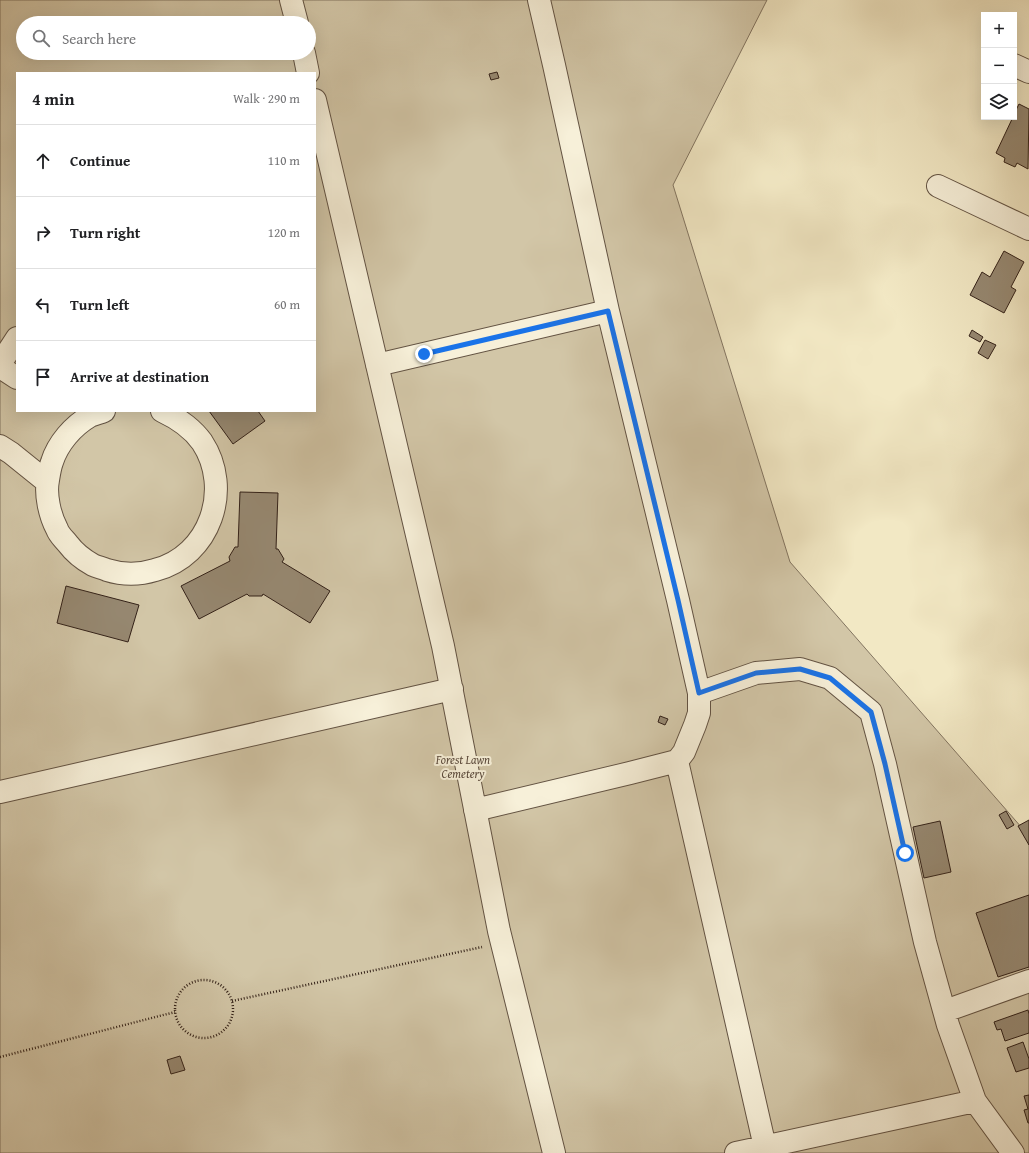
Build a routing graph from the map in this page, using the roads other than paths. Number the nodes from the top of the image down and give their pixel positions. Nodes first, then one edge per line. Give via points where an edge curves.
1 (291, 0) edge
2 (539, 0) edge
3 (295, 16) edge
4 (305, 60) edge
5 (1017, 66) edge
6 (308, 72) edge
7 (1029, 72) edge
8 (316, 108) edge
9 (319, 131) edge
10 (938, 186) dead end
11 (1029, 229) edge
12 (608, 311) junction
13 (16, 340) edge
14 (0, 364) edge
15 (377, 365) junction
16 (0, 367) edge
17 (16, 377) edge
18 (164, 412) edge
19 (89, 413) edge
20 (0, 446) edge
21 (47, 482) junction
22 (452, 689) junction
23 (699, 693) junction
24 (677, 760) junction
25 (0, 792) edge
26 (475, 810) junction
27 (1029, 981) edge
28 (945, 1011) junction
29 (975, 1101) junction
30 (765, 1147) junction
31 (554, 1153) edge
32 (736, 1153) edge
33 (1013, 1153) edge

1 - 3 street
2 - 12 street
4 - 6 street
5 - 7 street
8 - 9 street
9 - 15 street
10 - 11 street
12 - 15 street
12 - 23 street
13 - 14 street
15 - 22 street
16 - 17 street
18 - 21 street via 184,424 202,442 213,464 217,488 214,513 203,536 187,554 166,568 142,574 116,573 93,565 73,551 57,530 49,507
19 - 21 street via 60,444
20 - 21 street
22 - 25 street
22 - 26 street
23 - 24 street via 699,713 684,752
23 - 28 street via 756,673 800,669 830,678 871,712 925,942
24 - 26 street
24 - 30 street
26 - 31 street via 502,942
27 - 28 street
28 - 29 street
29 - 30 street
29 - 33 street
30 - 32 street

